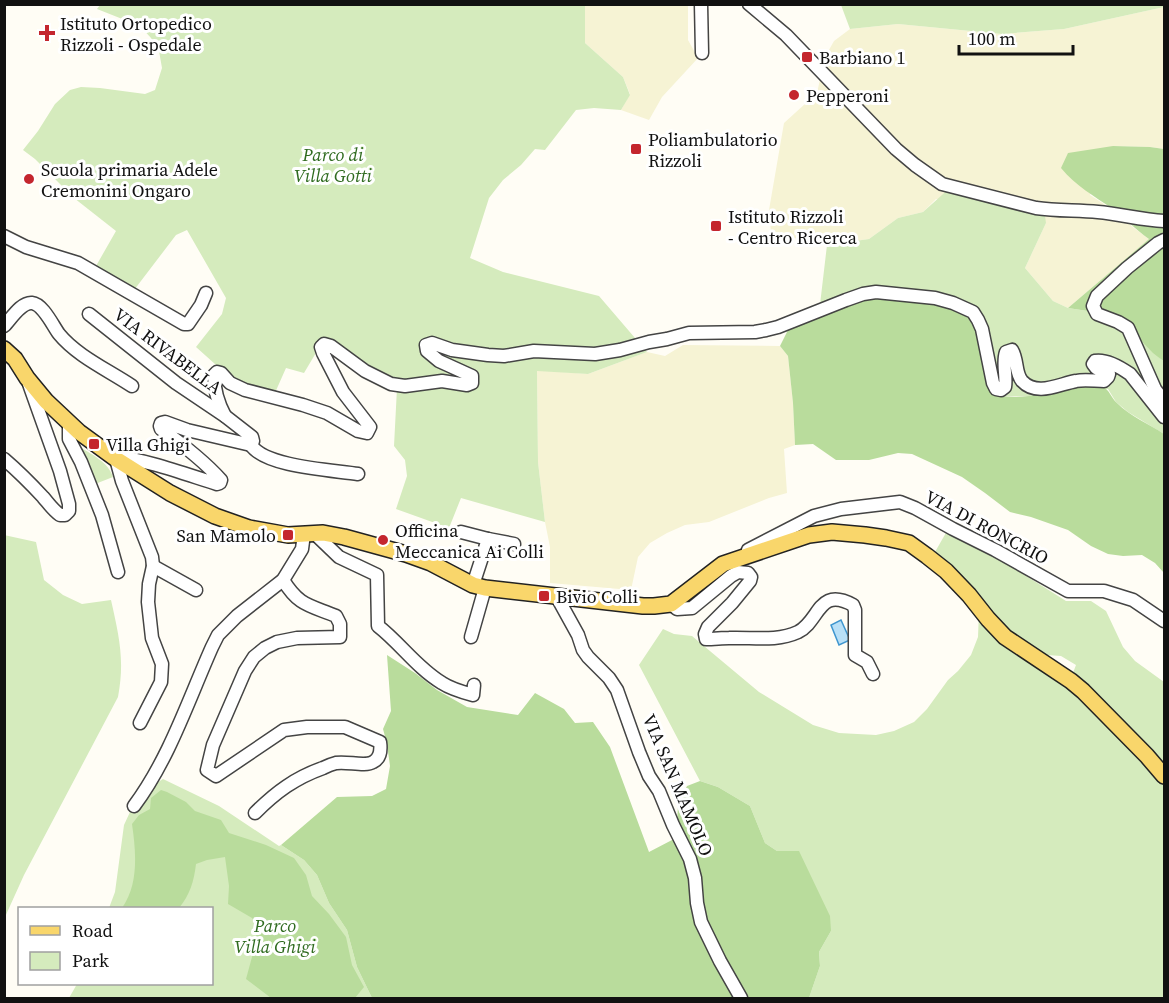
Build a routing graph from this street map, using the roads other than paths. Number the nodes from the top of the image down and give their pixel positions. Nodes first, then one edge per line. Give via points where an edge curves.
1 (701, 4) edge
2 (749, 4) edge
3 (702, 53) dead end
4 (1164, 221) edge
5 (4, 236) edge
6 (1164, 240) edge
7 (206, 293) dead end
8 (89, 314) dead end
9 (4, 326) edge
10 (4, 349) edge
11 (27, 378) junction
12 (132, 386) dead end
13 (1164, 401) edge
14 (225, 416) junction
15 (1164, 417) edge
16 (69, 424) junction
17 (251, 445) junction
18 (113, 457) junction
19 (4, 459) edge
20 (358, 474) dead end
21 (461, 532) dead end
22 (309, 534) junction
23 (488, 539) junction
24 (514, 544) dead end
25 (723, 564) junction
26 (153, 566) junction
27 (118, 572) dead end
28 (283, 580) junction
29 (479, 587) junction
30 (196, 590) dead end
31 (557, 597) junction
32 (671, 604) junction
33 (1164, 621) edge
34 (471, 637) dead end
35 (873, 674) dead end
36 (474, 685) dead end
37 (140, 723) dead end
38 (1164, 776) edge
39 (134, 806) dead end
40 (255, 813) dead end
41 (741, 999) edge

1 - 3 street
2 - 4 street via 786,35 896,149 942,184 1036,208
5 - 7 street via 78,263 184,324 193,318
6 - 13 street via 1126,268 1097,296 1093,306 1097,314 1128,328
8 - 14 street, VIA RIVABELLA
9 - 12 street via 23,305 39,305 73,348
10 - 11 main road
11 - 16 main road
11 - 19 street via 60,471 69,511 60,515 52,510
14 - 15 street via 214,386 217,372 245,390 327,413 367,433 370,427 343,392 321,347 324,344 391,384 442,381 467,386 472,383 472,376 438,361 426,345 504,356 534,351 595,354 689,333 766,330 876,292 935,298 973,312 982,329 996,389 1005,387 1004,357 1012,350 1021,380 1032,388 1078,380 1104,381 1108,374 1093,364 1101,360 1130,374
14 - 17 street, VIA RIVABELLA via 252,437
16 - 18 main road
16 - 27 street via 69,439 102,515
17 - 18 street via 162,423 161,429 212,470 221,480 217,484 138,460
17 - 20 street via 284,464
18 - 22 main road via 215,516 249,528 288,535
18 - 26 street
21 - 23 street
22 - 28 street
22 - 29 main road via 323,532 406,554
22 - 36 street via 339,557 377,575 378,626 442,683 473,695
23 - 24 street
23 - 29 street
25 - 32 main road
25 - 33 street, VIA DI RONCRIO via 814,516 900,502 1068,591 1104,591 1133,600
25 - 38 main road via 799,538 832,532 909,543 946,571 1005,637 1083,691
26 - 30 street
26 - 37 street via 148,602 152,638 162,664 161,682
28 - 39 street via 218,635 166,752
28 - 40 street via 302,603 336,616 340,637 277,642 254,657 244,671 213,745 207,770 216,776 284,730 307,727 345,727 380,742 381,749 372,764 336,763 289,783
29 - 31 main road
29 - 34 street
31 - 32 main road via 654,606
31 - 41 street, VIA SAN MAMOLO via 583,650 617,690 649,776 690,859 701,922
32 - 35 street via 677,609 692,608 731,576 748,573 750,581 708,627 706,639 759,639 782,638 801,631 824,603 836,599 846,602 855,610 855,655 867,662

